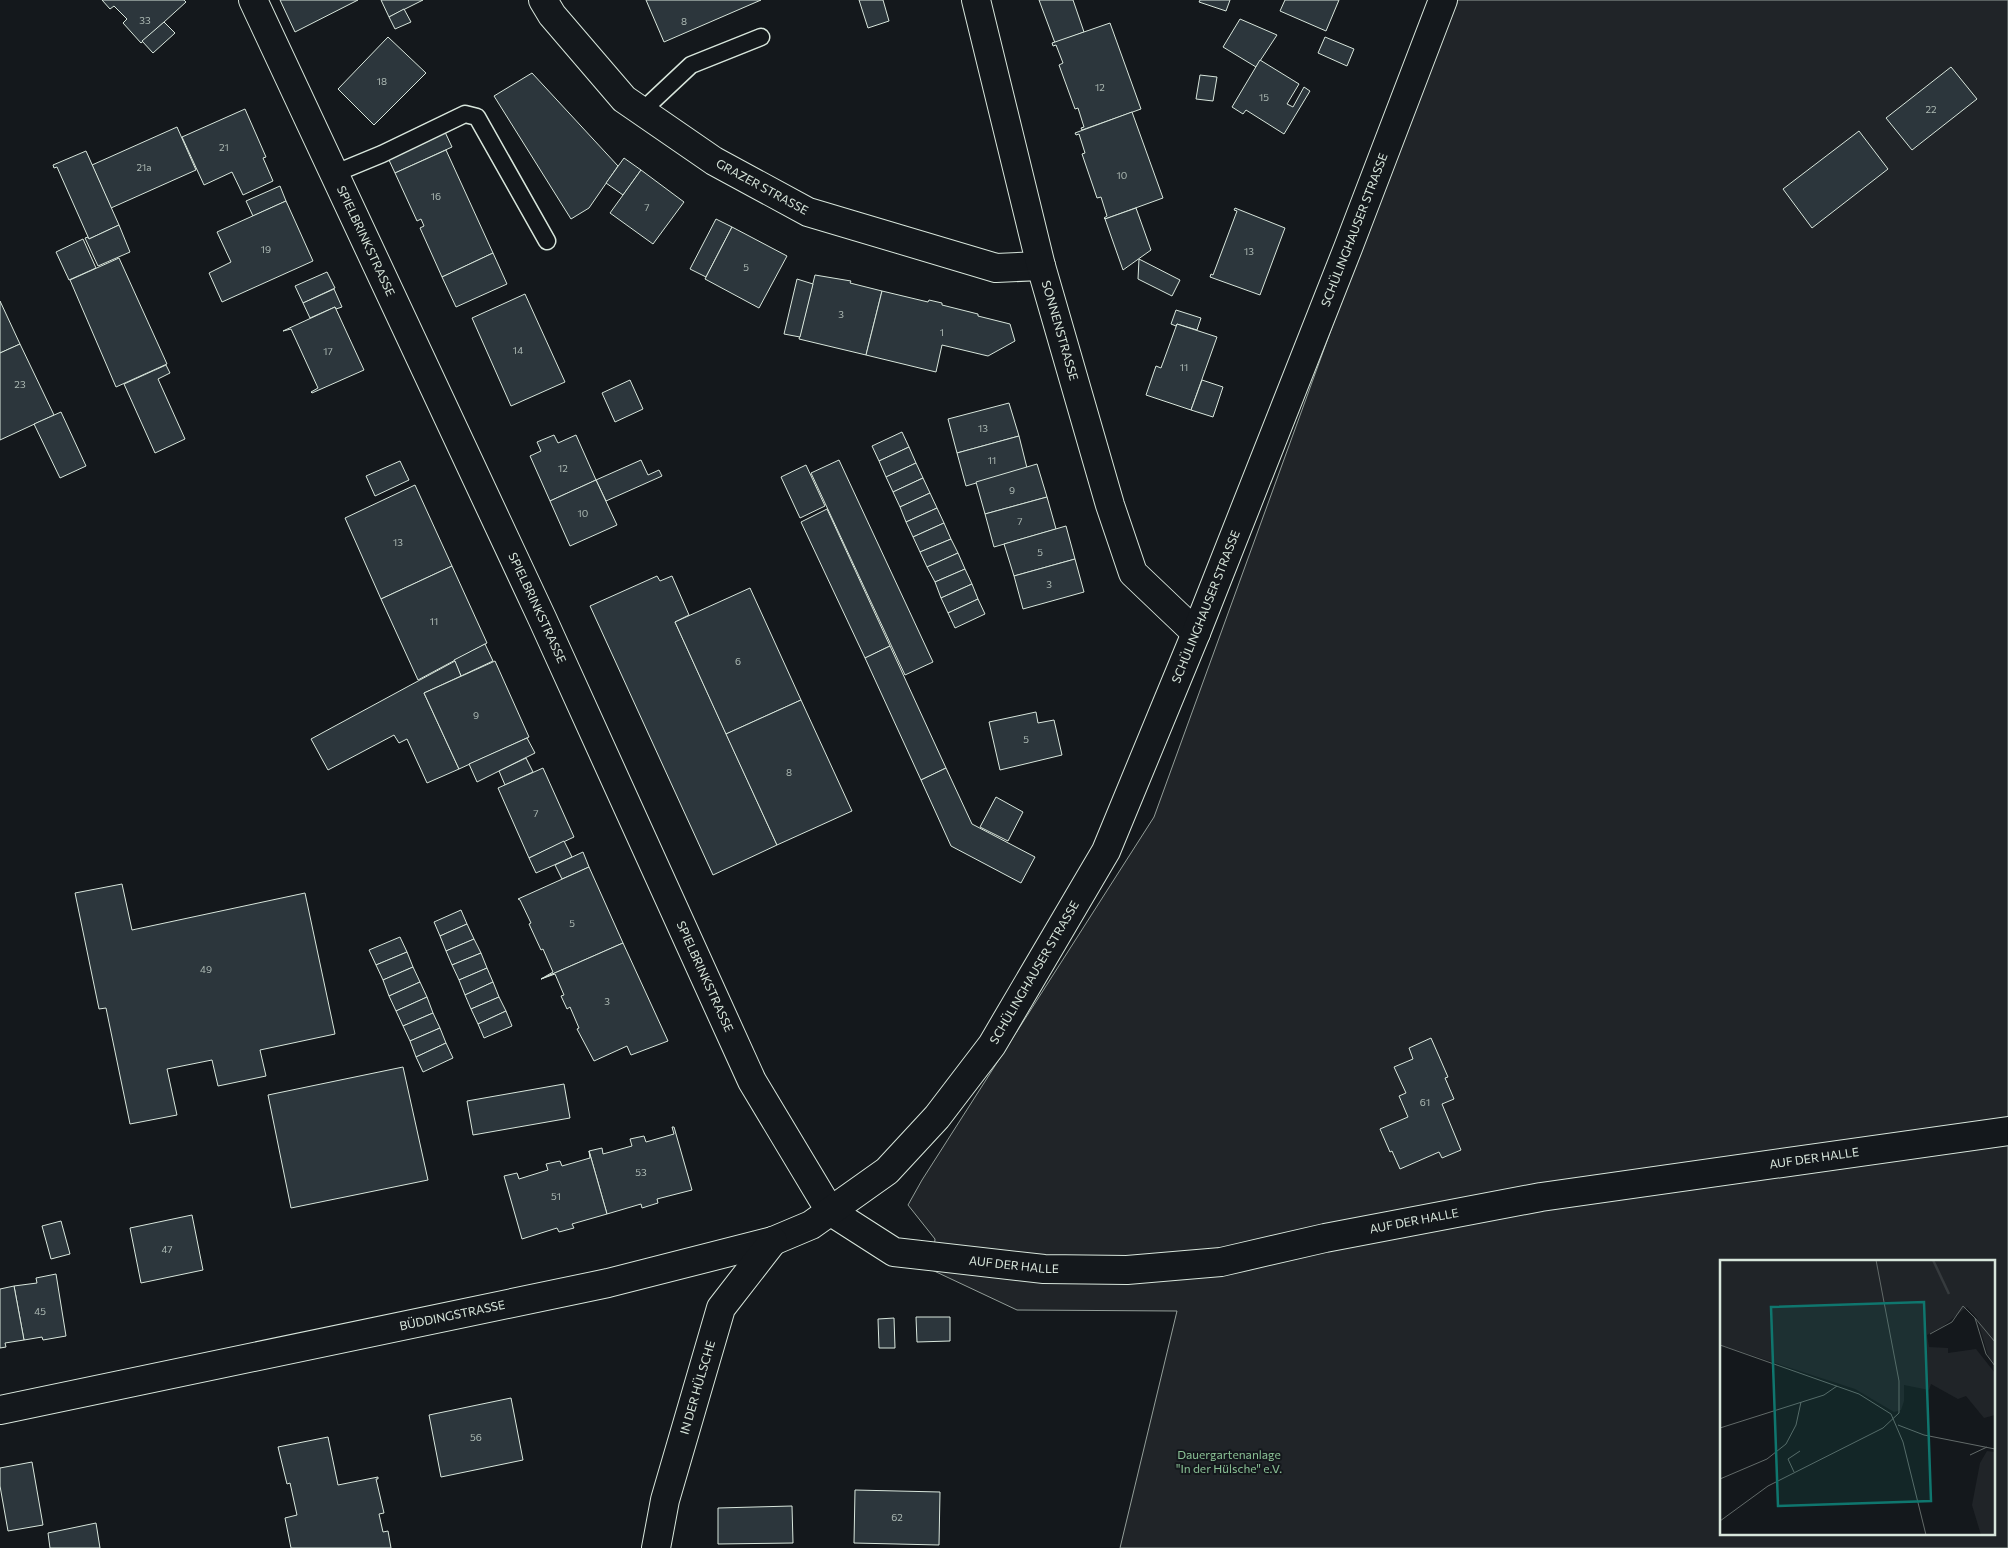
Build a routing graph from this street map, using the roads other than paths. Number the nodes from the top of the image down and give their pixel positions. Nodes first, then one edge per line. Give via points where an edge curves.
1 (253, 0) edge
2 (543, 0) edge
3 (976, 0) edge
4 (1443, 0) edge
5 (761, 37) dead end
6 (642, 111) junction
7 (336, 173) junction
8 (547, 241) dead end
9 (1041, 266) junction
10 (1196, 633) junction
11 (2008, 1131) edge
12 (887, 1171) joint
13 (830, 1211) junction
14 (773, 1241) junction
15 (0, 1410) edge
16 (656, 1548) edge

1 - 7 street, SPIELBRINKSTRASSE
2 - 6 street, GRAZER STRASSE via 552,15 624,99
3 - 9 street, SONNENSTRASSE
4 - 10 street, SCHÜLINGHAUSER STRASSE
5 - 6 lane via 691,66
6 - 9 street, GRAZER STRASSE via 714,161 808,212 996,268
7 - 8 lane via 465,114 477,117
7 - 13 street, SPIELBRINKSTRASSE via 752,1081
9 - 10 street, SONNENSTRASSE via 1110,505 1133,573
10 - 12 street, SCHÜLINGHAUSER STRASSE via 1106,851 992,1045 938,1117
11 - 13 street, AUF DER HALLE via 1540,1197 1325,1238 1222,1262 1127,1270 1044,1269 894,1252
12 - 13 street, BÜDDINGSTRASSE
13 - 14 street, BÜDDINGSTRASSE via 811,1225
14 - 15 street, BÜDDINGSTRASSE via 608,1283
14 - 16 street, IN DER HÜLSCHE via 722,1308 665,1500

